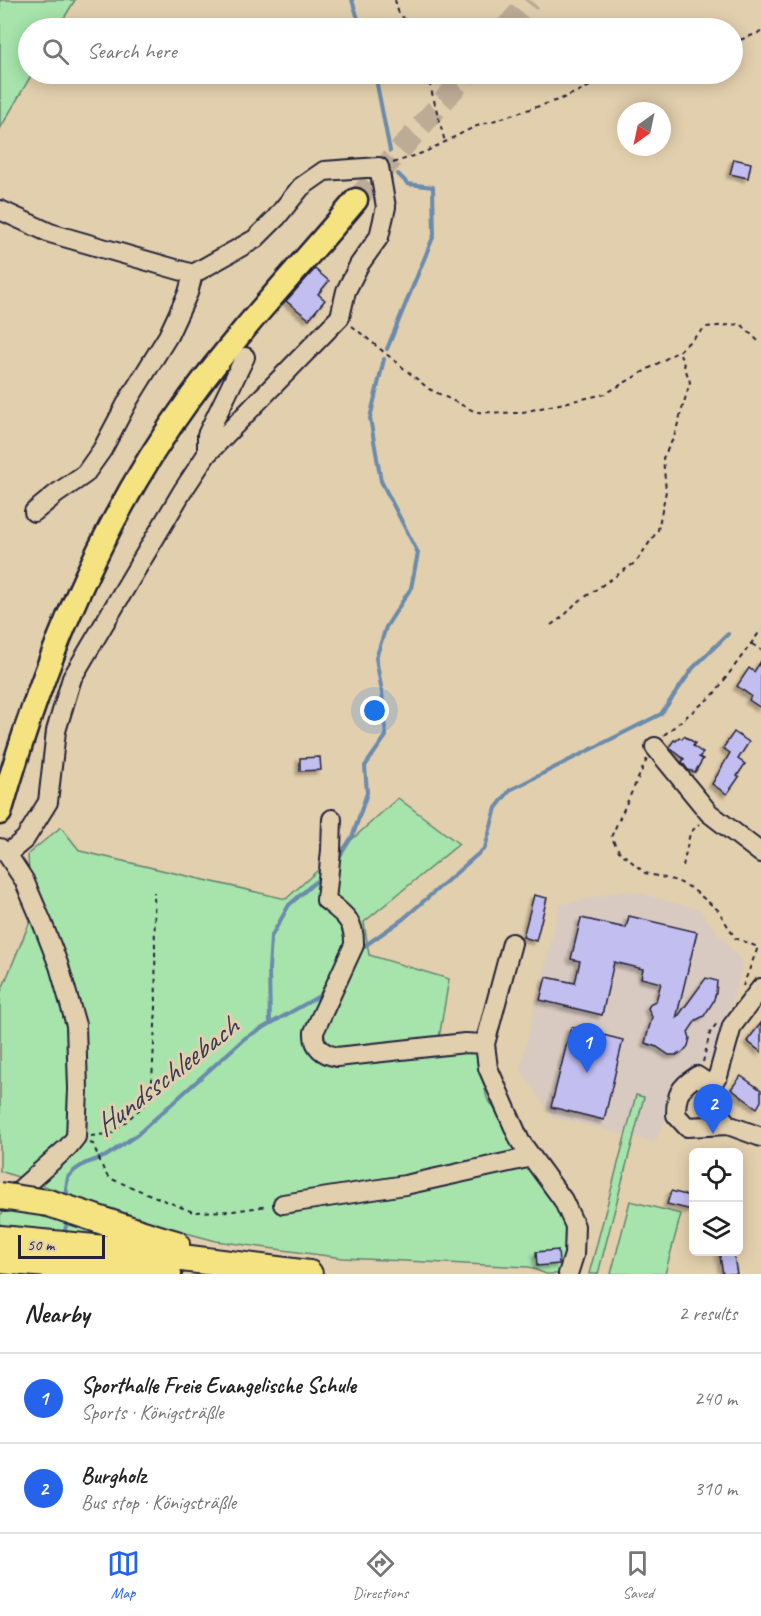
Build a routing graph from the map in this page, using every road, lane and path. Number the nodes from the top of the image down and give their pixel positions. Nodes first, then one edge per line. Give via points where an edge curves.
1 (395, 0) edge
2 (402, 18) edge
3 (761, 32) edge
4 (743, 39) edge
5 (430, 84) edge
6 (595, 84) edge
7 (445, 142) junction
8 (379, 167) junction
9 (356, 200) tunnel mouth
10 (0, 210) edge
11 (193, 274) junction
12 (340, 317) junction
13 (761, 344) edge
14 (679, 351) junction
15 (244, 357) dead end
16 (207, 454) junction
17 (34, 512) dead end
18 (551, 626) dead end
19 (761, 630) edge
20 (752, 644) junction
21 (761, 650) edge
22 (655, 747) junction
23 (0, 813) edge
24 (709, 813) junction
25 (332, 819) dead end
26 (3, 851) edge
27 (761, 853) edge
28 (683, 866) dead end
29 (154, 892) dead end
30 (512, 944) dead end
31 (758, 947) dead end
32 (761, 988) edge
33 (485, 1044) junction
34 (710, 1085) junction
35 (728, 1125) junction
36 (76, 1137) junction
37 (761, 1137) edge
38 (531, 1157) junction
39 (0, 1196) edge
40 (283, 1204) joint
41 (0, 1207) edge
42 (0, 1239) edge
43 (126, 1250) junction
44 (0, 1260) edge
45 (0, 1271) edge
46 (9, 1274) edge
47 (168, 1274) edge
48 (309, 1274) edge
49 (568, 1274) edge

1 - 2 path
3 - 4 path
5 - 7 path
6 - 7 path via 474,127
7 - 8 path
8 - 11 street via 324,171 301,187 255,239
8 - 12 street via 386,207 379,237 346,291
9 - 23 main road via 212,368 134,484 93,560 61,632
10 - 11 street via 50,232
11 - 17 street via 168,336 102,450 85,474
12 - 14 path via 429,389 476,412 518,413 605,394
12 - 16 street
13 - 14 path via 741,324 706,327
14 - 18 path via 690,382 674,437 663,458 666,491 658,530 636,562 575,604
15 - 16 street via 207,435
16 - 26 street via 72,678 56,731 48,802 26,840
19 - 20 path
20 - 21 path
20 - 22 path via 714,694 666,733
22 - 24 street
22 - 31 path via 611,837 619,851 645,873 691,888 718,910 735,938
24 - 27 street
24 - 28 path via 690,833
25 - 33 street via 326,900 349,920 354,945 314,1032 317,1046 337,1057 465,1042
26 - 36 street via 24,880 42,922 76,1025
29 - 36 path via 156,1007 151,1099 113,1134
30 - 33 street
32 - 34 street via 732,1026 718,1076
33 - 38 street via 488,1068
34 - 35 street via 719,1114
34 - 35 street via 698,1076 684,1085 676,1101 676,1115 687,1127
35 - 37 street
36 - 40 path via 93,1144 109,1178 193,1212
36 - 41 street
38 - 40 street via 405,1185
38 - 49 street via 563,1200 575,1226 574,1255
39 - 43 highway, bridge via 48,1203 94,1216
42 - 43 highway
43 - 44 highway
43 - 47 highway
43 - 48 highway
45 - 46 highway

